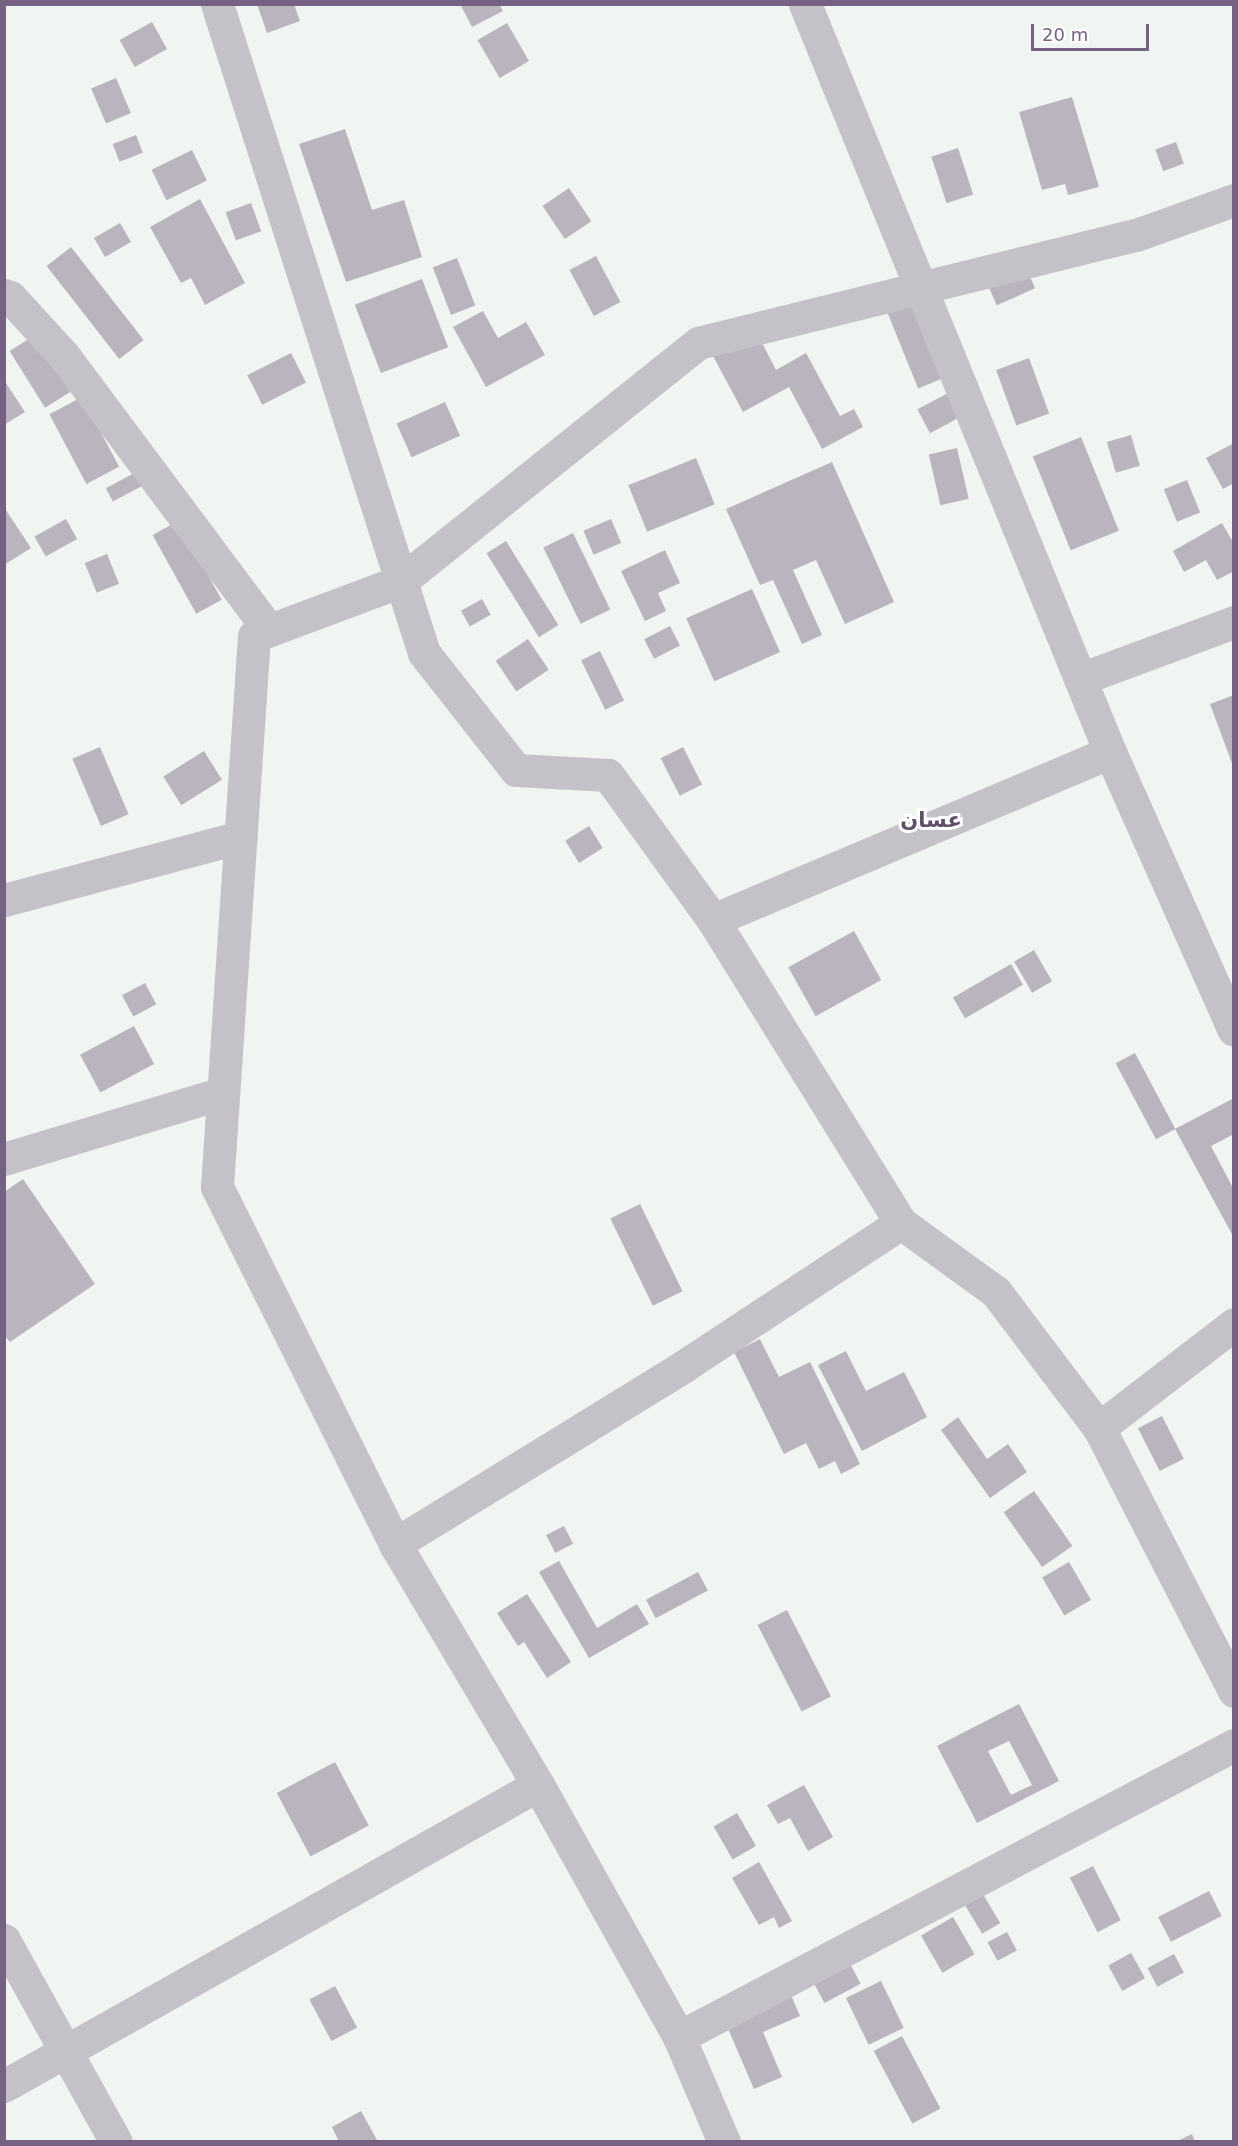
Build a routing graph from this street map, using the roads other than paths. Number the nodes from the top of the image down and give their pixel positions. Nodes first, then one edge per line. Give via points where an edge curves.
1 (217, 4) edge
2 (805, 4) edge
3 (1233, 200) edge
4 (920, 286) junction
5 (4, 295) edge
6 (401, 581) junction
7 (1233, 622) edge
8 (269, 630) junction
9 (1080, 679) junction
10 (1110, 752) junction
11 (241, 837) junction
12 (4, 900) edge
13 (713, 920) junction
14 (1233, 1030) edge
15 (223, 1093) junction
16 (4, 1159) edge
17 (901, 1223) junction
18 (1233, 1324) edge
19 (1098, 1428) junction
20 (395, 1544) junction
21 (1233, 1691) edge
22 (1233, 1745) edge
23 (538, 1785) junction
24 (4, 1940) edge
25 (679, 2037) junction
26 (68, 2051) junction
27 (4, 2086) edge
28 (117, 2142) edge
29 (724, 2142) edge

1 - 6 street
2 - 4 street
3 - 4 street via 1136,235
4 - 6 street via 698,343
4 - 9 street
5 - 8 street via 64,356
6 - 8 street
6 - 13 street via 424,653 516,770 608,775
7 - 9 street
8 - 11 street via 254,636
9 - 10 street
10 - 13 street
10 - 14 street
11 - 12 street
11 - 15 street
13 - 17 street
15 - 16 street
15 - 20 street via 217,1187
17 - 19 street via 996,1293
17 - 20 street via 684,1366
18 - 19 street
19 - 21 street
20 - 23 street
22 - 25 street
23 - 25 street
23 - 26 street
24 - 26 street
25 - 29 street
26 - 27 street
26 - 28 street

